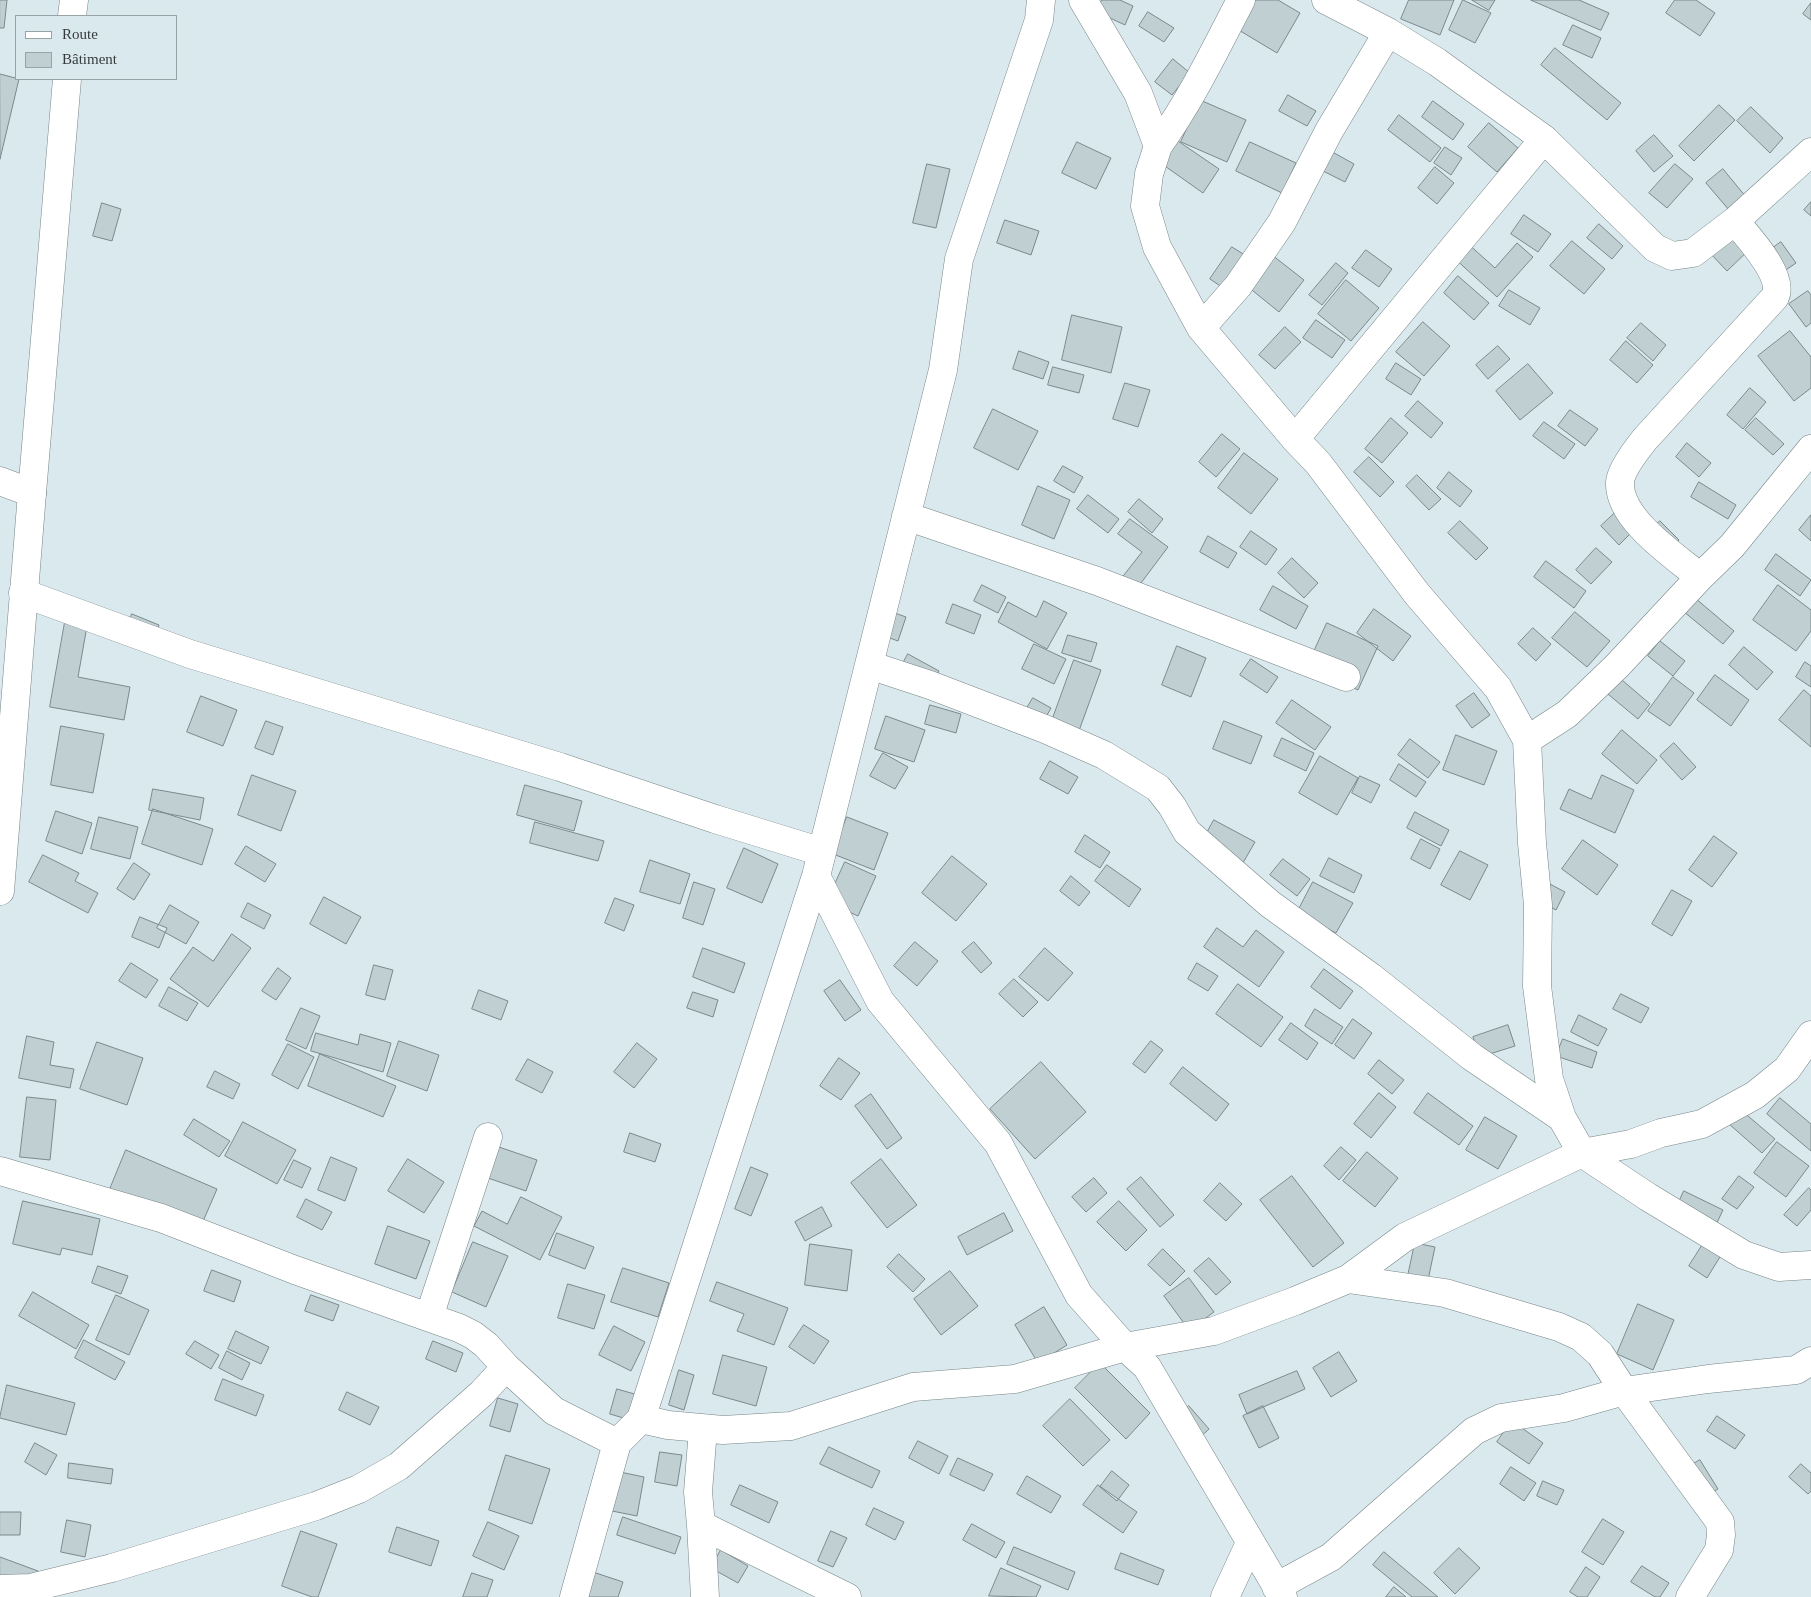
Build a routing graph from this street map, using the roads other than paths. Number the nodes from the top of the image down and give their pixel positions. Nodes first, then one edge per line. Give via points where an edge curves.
1 (74, 0) edge
2 (1041, 0) edge
3 (1083, 0) edge
4 (1241, 0) edge
5 (1326, 0) edge
6 (72, 15) edge
7 (1388, 32) junction
8 (67, 80) edge
9 (1544, 139) junction
10 (1158, 146) junction
11 (1811, 152) edge
12 (1735, 221) junction
13 (1201, 328) junction
14 (1294, 439) junction
15 (1811, 449) edge
16 (0, 481) edge
17 (32, 493) junction
18 (906, 516) junction
19 (1700, 577) junction
20 (23, 593) junction
21 (869, 664) junction
22 (1346, 677) dead end
23 (1527, 740) junction
24 (819, 864) junction
25 (0, 885) edge
26 (1811, 1035) edge
27 (1562, 1118) junction
28 (488, 1137) dead end
29 (1582, 1153) junction
30 (0, 1171) edge
31 (1811, 1265) edge
32 (1348, 1279) junction
33 (429, 1317) junction
34 (1125, 1347) junction
35 (1811, 1361) edge
36 (506, 1367) junction
37 (1624, 1391) junction
38 (641, 1419) junction
39 (703, 1428) junction
40 (617, 1444) junction
41 (701, 1525) junction
42 (1250, 1543) junction
43 (0, 1589) edge
44 (1280, 1592) edge
45 (574, 1597) edge
46 (705, 1597) edge
47 (847, 1597) edge
48 (1225, 1597) edge
49 (1690, 1597) edge

1 - 6 street
2 - 18 street via 1039,20 959,260 943,370
3 - 10 street via 1138,93
4 - 10 street via 1196,86
5 - 7 street
7 - 9 street via 1460,78
7 - 13 street via 1329,131 1282,222 1238,286
8 - 17 street
9 - 12 street via 1655,248 1672,256 1693,253
9 - 14 street
10 - 13 street via 1149,174 1145,206 1157,247
11 - 12 street
12 - 19 street via 1774,275 1778,287 1775,297 1645,439 1630,459 1620,482 1624,503 1638,525
13 - 14 street
14 - 23 street via 1318,463 1417,594 1498,688
15 - 19 street via 1732,546
16 - 17 street
17 - 20 street
18 - 21 street
18 - 22 street via 1097,582
19 - 23 street via 1594,690 1567,714
20 - 24 street via 190,654 560,766 715,819
20 - 25 street
21 - 24 street
21 - 27 street via 1045,728 1104,755 1158,788 1187,832 1270,904 1371,976 1472,1057
23 - 27 street via 1538,905 1537,986 1549,1079
24 - 34 street via 880,1001 998,1142 1079,1295
24 - 38 street
26 - 29 street via 1787,1069 1755,1095 1702,1124 1631,1144
27 - 29 street
28 - 33 street
29 - 31 street via 1744,1255 1779,1267
29 - 32 street via 1405,1237
30 - 33 street via 161,1218 294,1270
32 - 34 street via 1214,1331
32 - 37 street via 1445,1294 1559,1327 1581,1337 1600,1354
33 - 36 street via 473,1335
34 - 39 street via 1015,1378 913,1388 790,1426
34 - 42 street via 1147,1367
35 - 37 street via 1796,1370
36 - 40 street via 554,1411
36 - 43 street via 481,1394 400,1466 360,1489 316,1506 112,1568 30,1588
37 - 44 street via 1564,1408 1501,1418 1474,1432 1331,1557
37 - 49 street via 1720,1522 1719,1550
38 - 39 street
38 - 40 street
39 - 41 street via 698,1492
40 - 45 street
41 - 46 street
41 - 47 street
42 - 44 street
42 - 48 street

